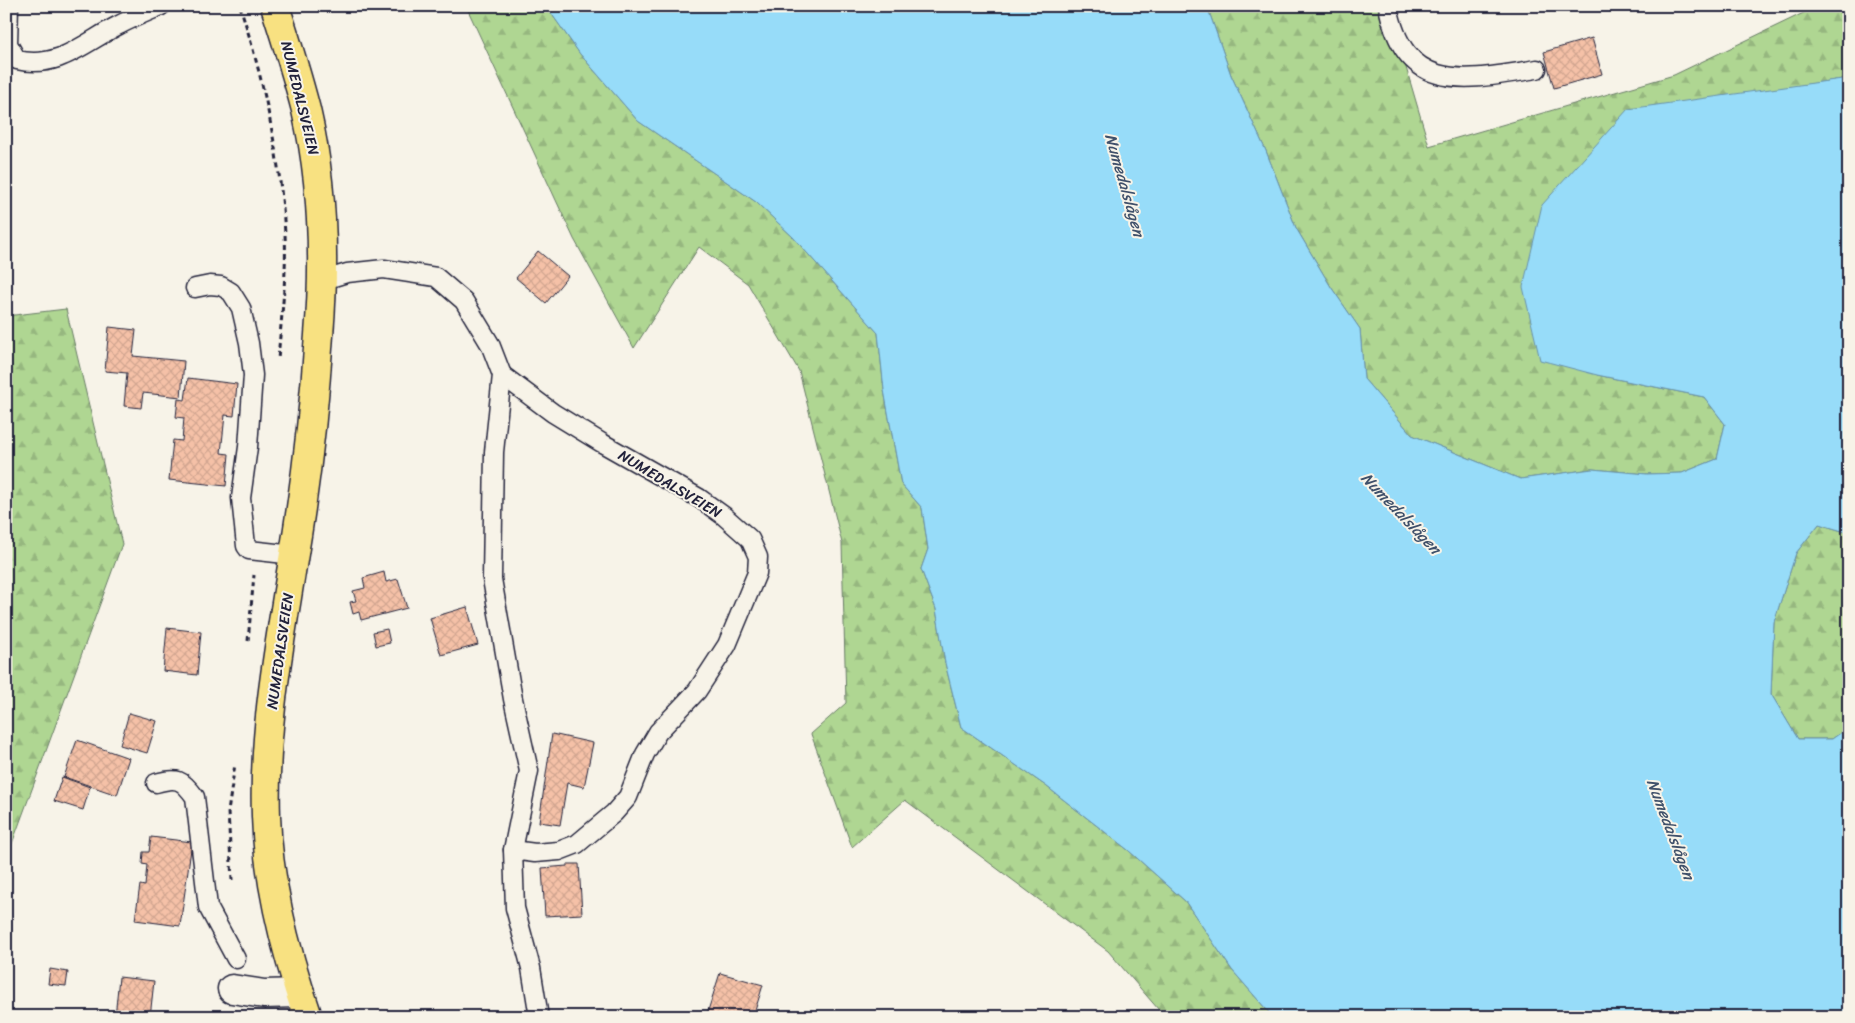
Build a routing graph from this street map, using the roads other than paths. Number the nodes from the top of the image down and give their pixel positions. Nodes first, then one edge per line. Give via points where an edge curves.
1 (9, 6) edge
2 (161, 6) edge
3 (275, 6) edge
4 (1388, 6) edge
5 (1537, 69) dead end
6 (321, 281) junction
7 (195, 288) dead end
8 (502, 375) junction
9 (294, 555) junction
10 (156, 783) dead end
11 (513, 850) junction
12 (236, 959) dead end
13 (232, 989) dead end
14 (304, 1005) edge
15 (539, 1017) edge

1 - 2 lane via 8,44 17,60 32,64 67,56 118,25
3 - 6 main road, NUMEDALSVEIEN via 306,111 316,168 321,224
4 - 5 lane via 1392,27 1403,49 1436,75 1482,77
6 - 8 lane via 347,273 384,269 436,277 464,301 490,344
6 - 9 main road, NUMEDALSVEIEN via 320,334 308,456
7 - 9 lane via 210,284 231,292 241,308 249,343 252,375 241,498 246,546 249,550
8 - 11 lane via 493,460 492,578 529,771
8 - 11 lane, NUMEDALSVEIEN via 602,444 700,498 750,539 758,557 758,573 727,645 697,691 658,732 645,754 628,797 619,808 596,831 559,852
9 - 14 main road, NUMEDALSVEIEN via 266,753 266,817 273,884 284,938
10 - 12 lane via 176,779 185,784 194,797 208,907
11 - 15 lane via 515,908 531,968
13 - 14 street

